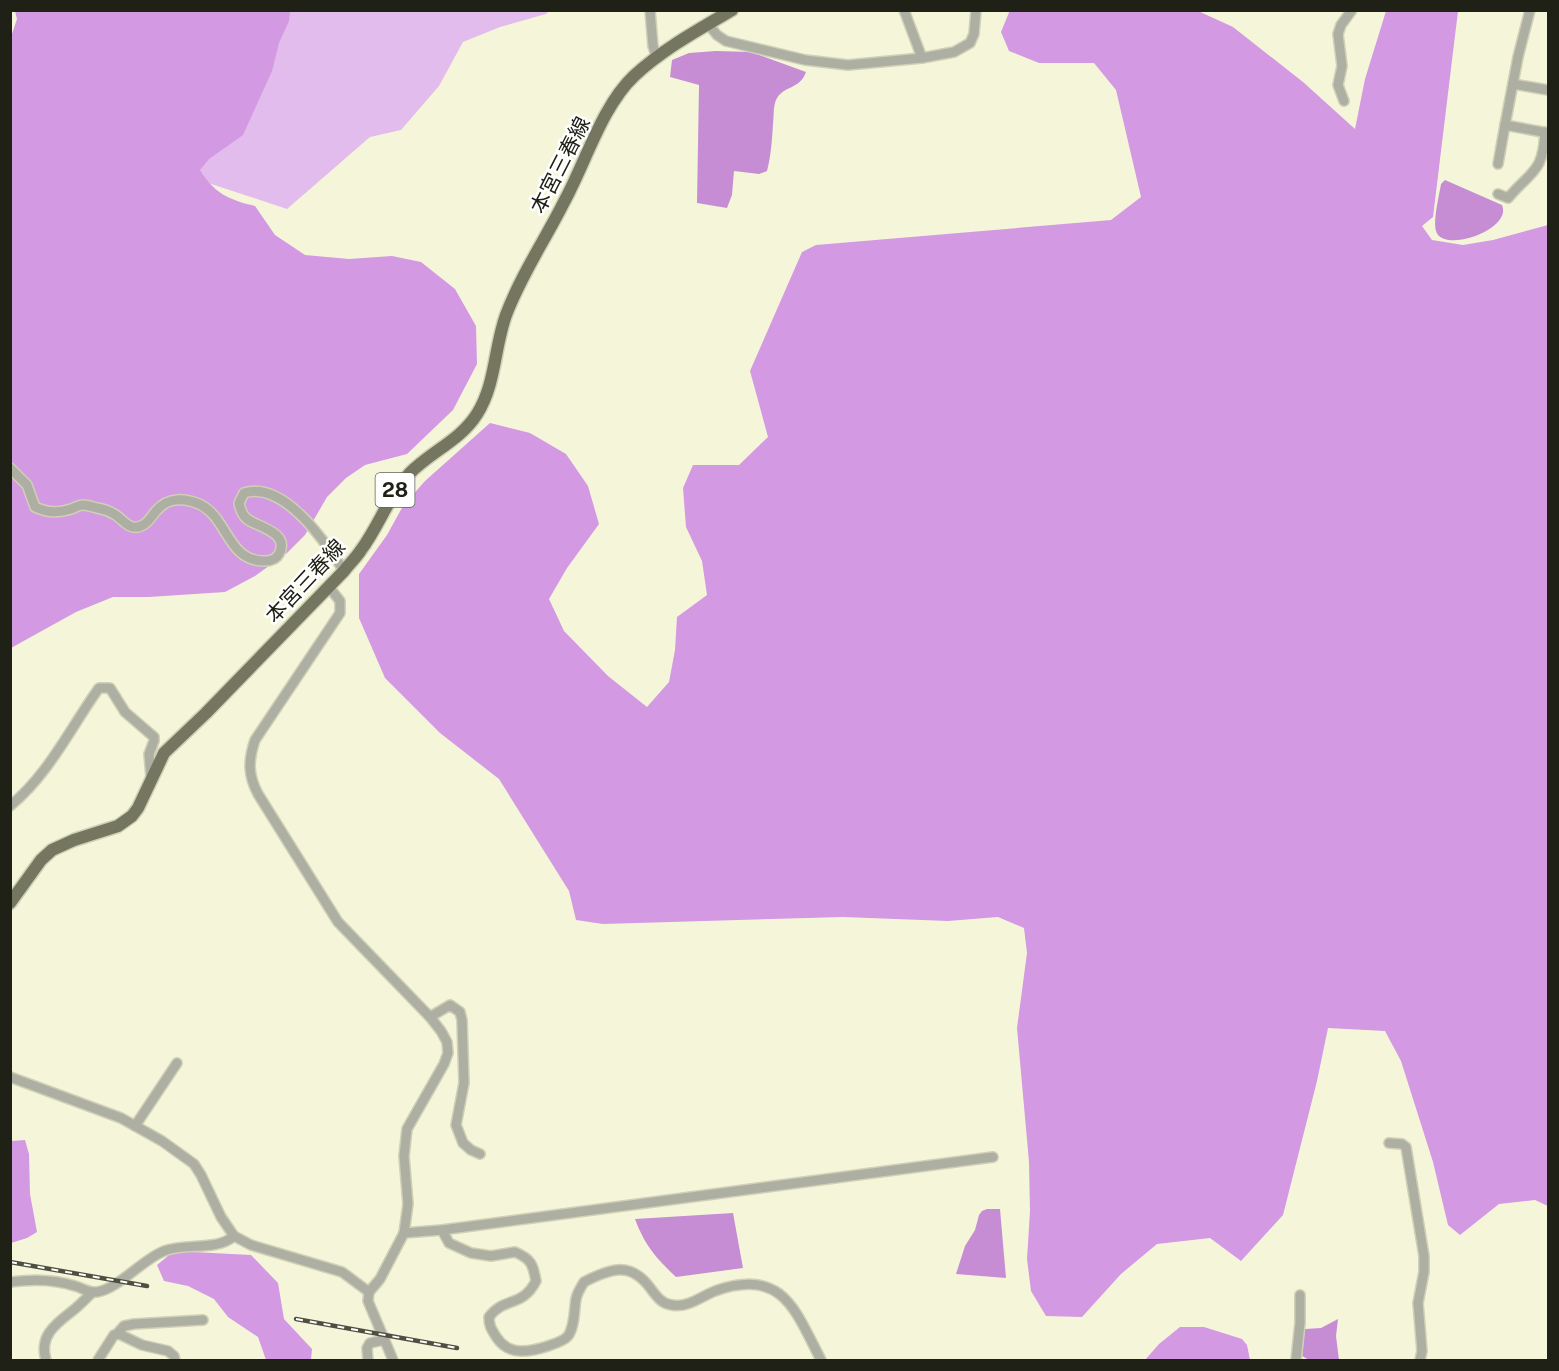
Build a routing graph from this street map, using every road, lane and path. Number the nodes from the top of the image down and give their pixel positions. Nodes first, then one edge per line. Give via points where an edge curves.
1 (650, 10) edge
2 (732, 10) edge
3 (904, 10) edge
4 (976, 10) edge
5 (1352, 10) edge
6 (1530, 10) edge
7 (708, 24) junction
8 (657, 58) junction
9 (922, 58) junction
10 (1513, 84) junction
11 (1548, 90) edge
12 (1344, 101) dead end
13 (1505, 125) junction
14 (1547, 133) edge
15 (1498, 164) dead end
16 (1497, 194) dead end
17 (10, 468) edge
18 (344, 571) junction
19 (329, 587) junction
20 (152, 777) junction
21 (10, 806) edge
22 (10, 903) edge
23 (430, 1017) junction
24 (177, 1064) dead end
25 (10, 1077) edge
26 (135, 1126) junction
27 (1389, 1143) dead end
28 (480, 1154) dead end
29 (993, 1157) dead end
30 (442, 1230) junction
31 (404, 1233) junction
32 (234, 1236) junction
33 (10, 1282) edge
34 (93, 1292) junction
35 (369, 1292) junction
36 (1300, 1295) dead end
37 (203, 1320) dead end
38 (117, 1334) junction
39 (384, 1340) junction
40 (46, 1360) edge
41 (98, 1360) edge
42 (175, 1360) edge
43 (368, 1360) edge
44 (393, 1360) edge
45 (821, 1360) edge
46 (1296, 1360) edge
47 (1420, 1360) edge

1 - 8 street
2 - 7 main road, 本宮三春線 / 28
3 - 9 street
4 - 9 street via 970,43 954,52
5 - 12 street via 1338,34 1342,66 1338,85
6 - 10 street
7 - 8 main road, 本宮三春線 / 28
7 - 9 street via 726,41 805,60 848,64
8 - 18 main road, 本宮三春線 / 28 via 624,87 523,277 505,318 489,387 477,415 396,489 362,550
10 - 11 street
10 - 13 street
13 - 14 street
13 - 15 street
14 - 16 street via 1540,165 1508,198
17 - 18 street via 27,485 35,507 53,513 82,504 113,513 134,527 148,522 159,507 174,500 201,505 221,522 241,554 262,561 278,556 280,543 273,531 247,519 239,503 244,493 264,491 298,513
18 - 19 main road, 本宮三春線 / 28
19 - 20 main road, 本宮三春線 / 28 via 174,742
19 - 23 street via 340,601 340,613 255,740 249,760 252,782 338,922
20 - 21 street via 148,754 154,737 125,712 110,688 103,687 43,770
20 - 22 main road, 本宮三春線 / 28 via 132,816 118,826 52,850
23 - 28 street via 450,1005 460,1012 464,1083 456,1125 463,1143
23 - 31 street via 447,1042 448,1053 407,1129 404,1156 408,1204
24 - 26 street
25 - 26 street via 85,1103
26 - 32 street via 194,1164
27 - 47 street via 1406,1147 1424,1256 1418,1303
29 - 30 street
30 - 31 street
30 - 45 street via 449,1243 471,1253 491,1256 515,1252 530,1260 536,1281 531,1292 517,1302 501,1306 489,1317 489,1327 509,1350 524,1352 568,1337 584,1282 616,1270 634,1271 659,1299 674,1306 741,1284 759,1284 779,1292 789,1301
31 - 35 street
32 - 34 street via 219,1244 162,1251 123,1279
32 - 35 street via 251,1245 342,1272
33 - 34 street via 46,1281
34 - 40 street via 46,1335
35 - 39 street via 368,1301
36 - 46 street
37 - 38 street via 134,1324 124,1326
38 - 41 street
38 - 42 street via 168,1351
39 - 43 street via 370,1343
39 - 44 street

